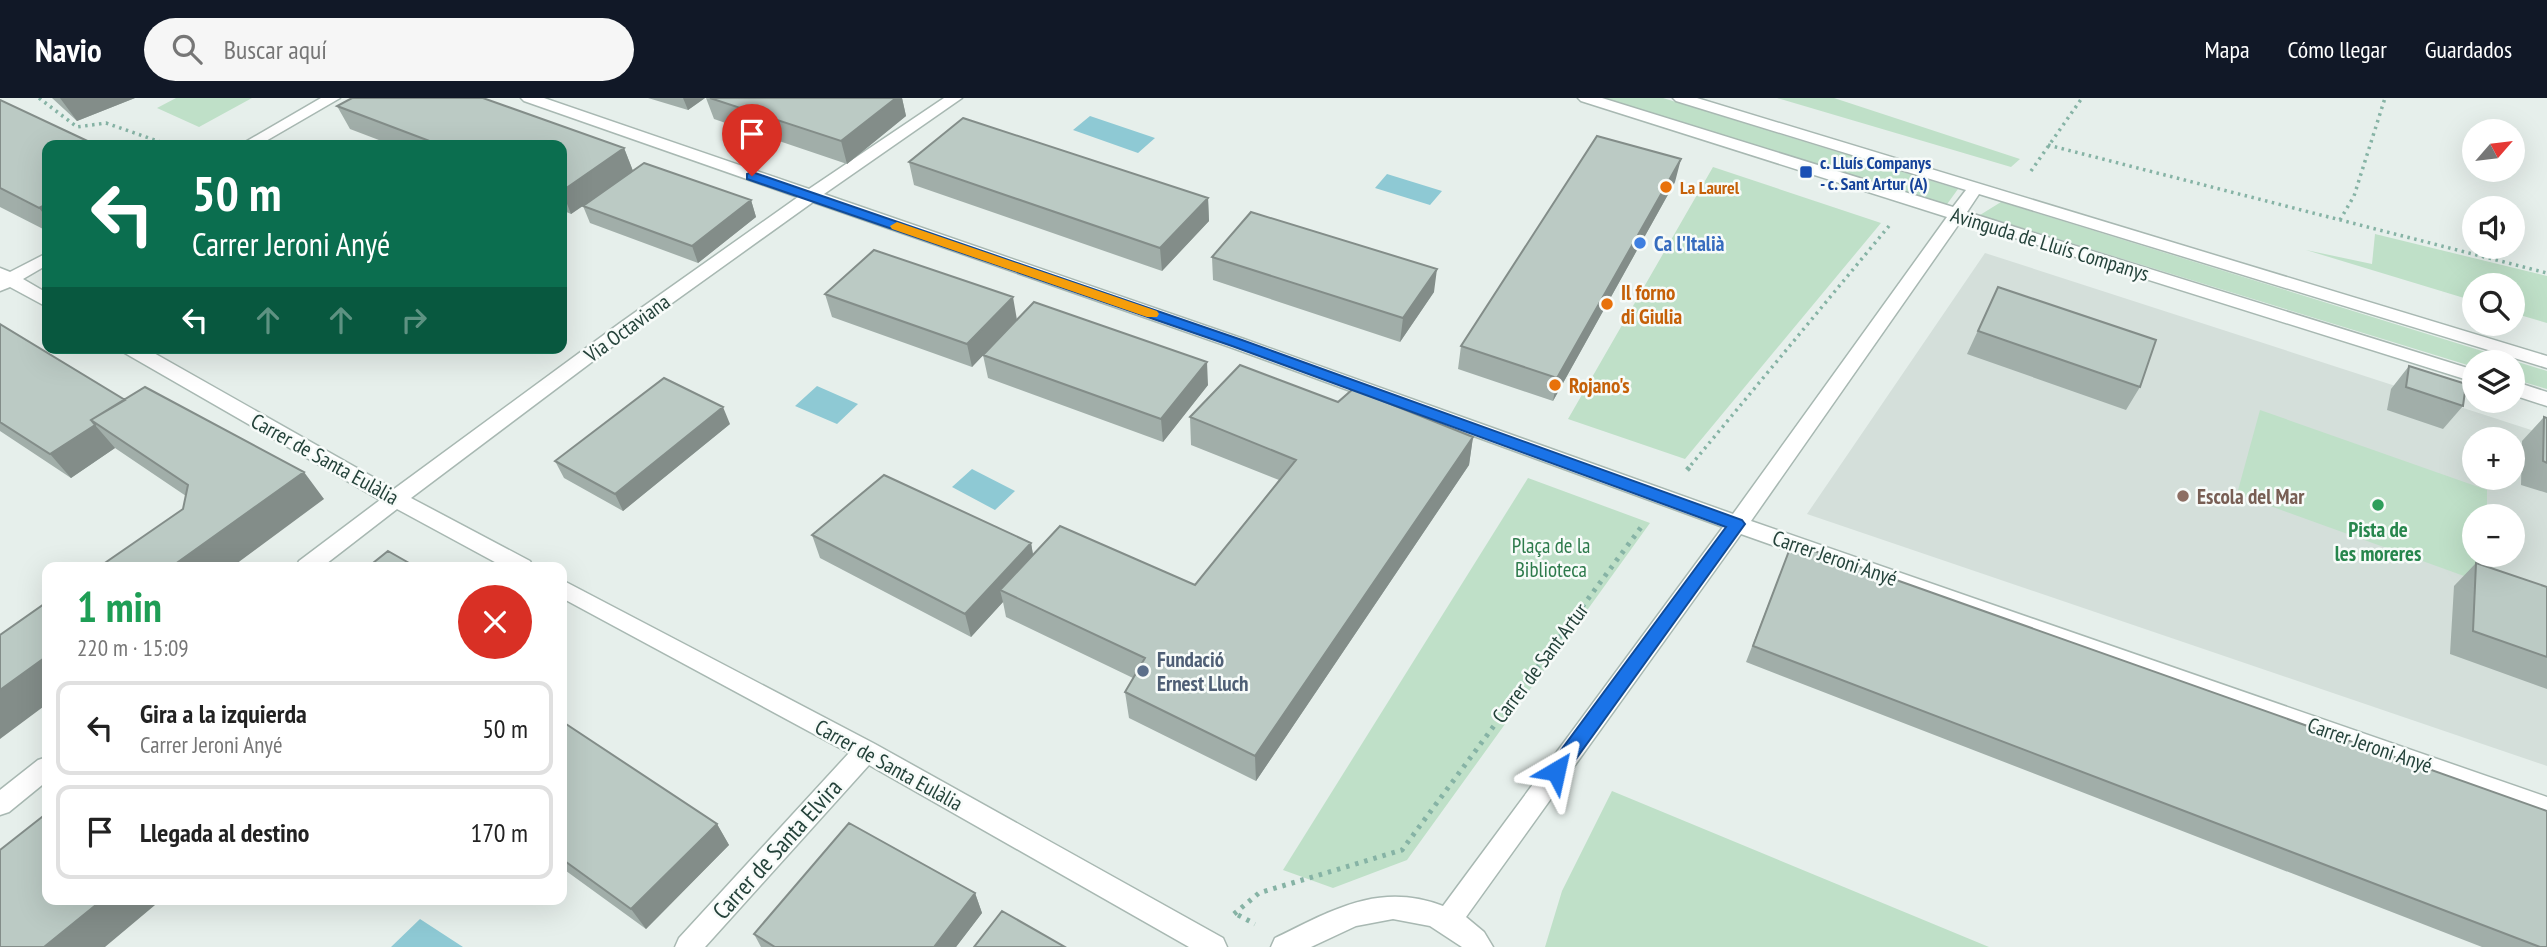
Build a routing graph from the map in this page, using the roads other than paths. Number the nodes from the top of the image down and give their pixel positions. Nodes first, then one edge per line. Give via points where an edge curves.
1 (332, 98) edge
2 (529, 98) edge
3 (954, 98) edge
4 (1586, 98) edge
5 (1681, 98) edge
6 (257, 140) edge
7 (1975, 189) junction
8 (808, 196) junction
9 (1955, 215) junction
10 (42, 260) edge
11 (3, 280) edge
12 (42, 299) edge
13 (141, 354) edge
14 (2547, 362) edge
15 (2462, 372) edge
16 (2525, 392) edge
17 (2547, 398) edge
18 (395, 499) junction
19 (1737, 524) junction
20 (313, 562) edge
21 (513, 562) edge
22 (567, 591) edge
23 (866, 751) junction
24 (42, 771) edge
25 (0, 803) edge
26 (2547, 808) edge
27 (1448, 920) junction
28 (688, 947) edge
29 (1214, 947) edge
30 (1284, 947) edge
31 (1480, 947) edge

1 - 6 street
2 - 8 street, Carrer Jeroni Anyé
3 - 8 street, Via Octaviana
4 - 9 street, Avinguda de Lluís Companys
5 - 7 street, Avinguda de Lluís Companys
7 - 9 street
7 - 14 street, Avinguda de Lluís Companys
8 - 18 street, Via Octaviana
8 - 19 street, Carrer Jeroni Anyé via 1250,348
9 - 15 street, Avinguda de Lluís Companys
9 - 19 street
10 - 11 street
11 - 12 street
13 - 18 street, Carrer de Santa Eulàlia
16 - 17 street
18 - 20 street, Via Octaviana
18 - 21 street, Carrer de Santa Eulàlia
19 - 26 street, Carrer Jeroni Anyé
19 - 27 street
22 - 23 street, Carrer de Santa Eulàlia
23 - 28 street, Carrer de Santa Elvira
23 - 29 street, Carrer de Santa Eulàlia
24 - 25 street
27 - 30 street via 1409,906 1375,907
27 - 31 street

